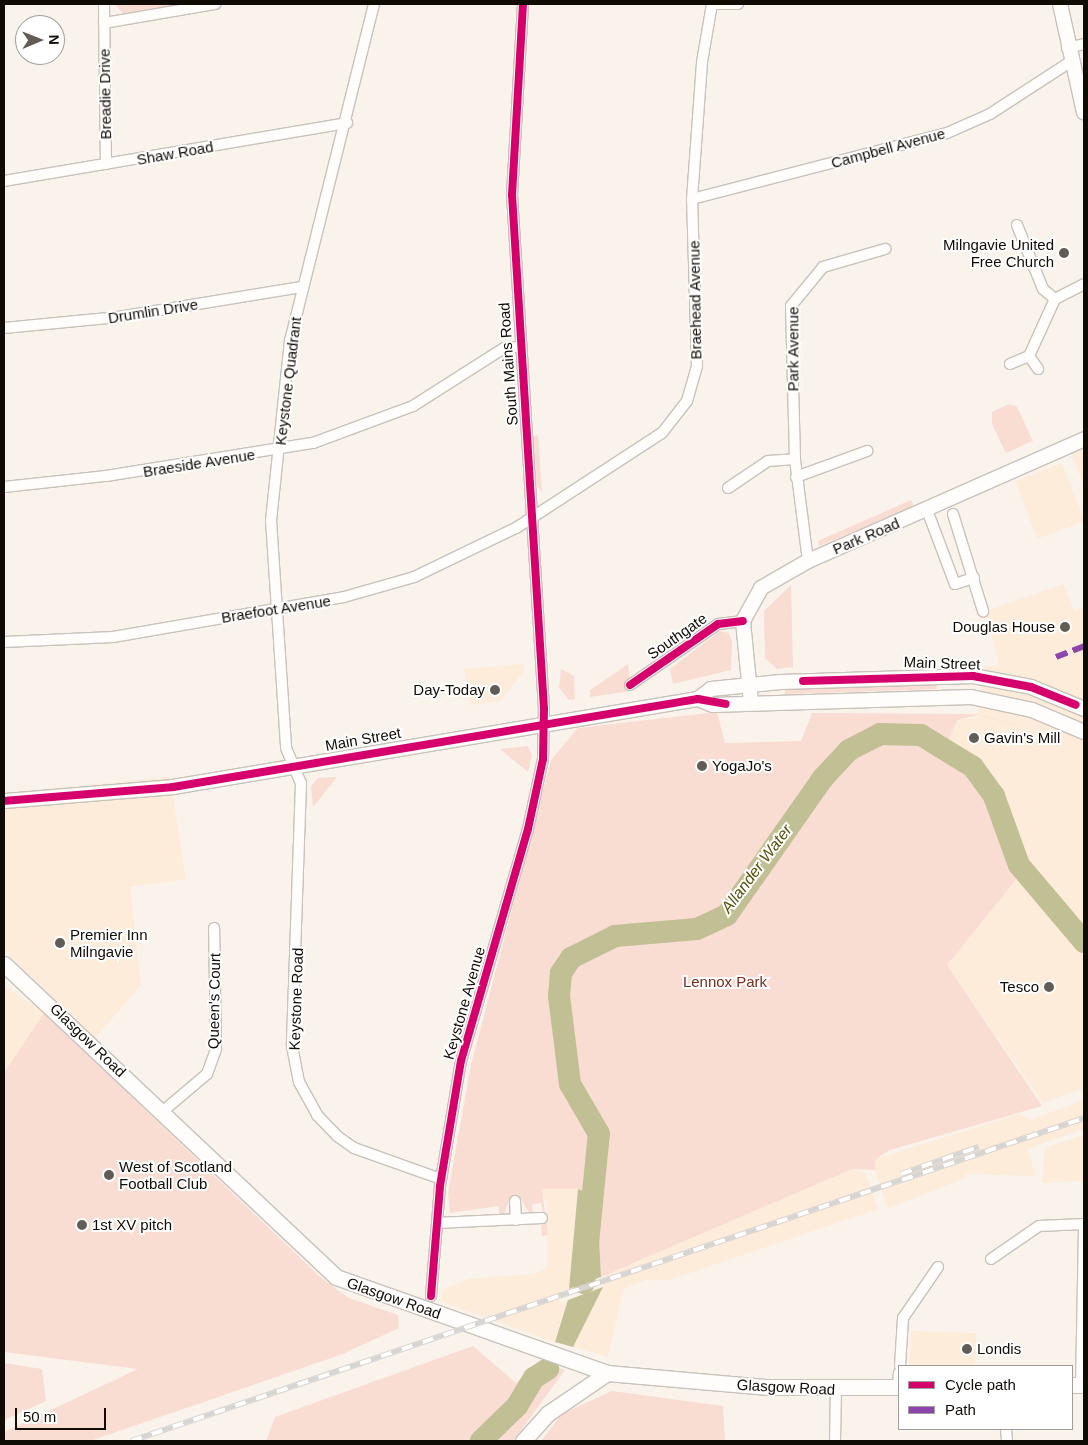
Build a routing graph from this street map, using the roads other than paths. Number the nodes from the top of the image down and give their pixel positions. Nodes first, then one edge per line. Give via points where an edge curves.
1 (104, 4) edge
2 (216, 4) edge
3 (374, 4) edge
4 (523, 4) edge
5 (712, 4) edge
6 (738, 4) edge
7 (1060, 4) edge
8 (104, 24) junction
9 (1084, 44) edge
10 (1067, 48) junction
11 (1070, 62) junction
12 (1084, 112) edge
13 (347, 123) junction
14 (106, 164) junction
15 (4, 181) edge
16 (692, 199) junction
17 (1017, 225) dead end
18 (885, 250) dead end
19 (1084, 284) edge
20 (302, 287) junction
21 (1055, 299) junction
22 (4, 328) edge
23 (520, 347) junction
24 (1029, 356) junction
25 (1010, 364) dead end
26 (1038, 369) dead end
27 (1084, 439) edge
28 (279, 450) junction
29 (867, 451) dead end
30 (795, 459) junction
31 (796, 477) junction
32 (4, 487) edge
33 (728, 488) dead end
34 (927, 510) junction
35 (953, 514) dead end
36 (532, 518) junction
37 (808, 560) junction
38 (974, 578) junction
39 (275, 608) junction
40 (982, 611) dead end
41 (744, 621) junction
42 (4, 642) edge
43 (630, 685) dead end
44 (749, 685) junction
45 (698, 699) junction
46 (751, 703) junction
47 (1080, 707) edge
48 (544, 723) junction
49 (1084, 732) edge
50 (294, 766) junction
51 (4, 801) edge
52 (214, 928) dead end
53 (4, 964) edge
54 (162, 1112) junction
55 (441, 1179) junction
56 (515, 1200) dead end
57 (542, 1218) dead end
58 (516, 1220) junction
59 (436, 1223) junction
60 (1084, 1224) edge
61 (1084, 1229) edge
62 (991, 1259) dead end
63 (938, 1267) dead end
64 (431, 1296) dead end
65 (900, 1365) edge
66 (607, 1373) junction
67 (898, 1382) edge
68 (1079, 1385) edge
69 (836, 1390) junction
70 (523, 1441) edge
71 (835, 1441) edge

1 - 8 street, Breadie Drive
2 - 8 street
3 - 13 street, Keystone Quadrant
4 - 23 street, South Mains Road via 512,194
5 - 6 street
5 - 16 street, Braehead Avenue via 702,62
7 - 10 main road
8 - 14 street, Breadie Drive
9 - 10 street
10 - 11 main road
11 - 12 main road
11 - 16 street, Campbell Avenue via 990,114 947,133
13 - 14 street, Shaw Road
13 - 20 street, Keystone Quadrant
14 - 15 street, Shaw Road
16 - 36 street, Braehead Avenue via 697,366 687,401 662,433
17 - 21 street via 1043,289
18 - 30 street, Park Avenue via 828,264 793,299
19 - 21 street
20 - 22 street, Drumlin Drive via 118,317
20 - 28 street, Keystone Quadrant via 290,340
21 - 24 street
23 - 28 street, Braeside Avenue via 504,348 413,406 344,434
23 - 36 street, South Mains Road
24 - 25 street
24 - 26 street
27 - 34 main road, Park Road
28 - 32 street, Braeside Avenue
28 - 39 street, Keystone Quadrant via 271,520
29 - 31 street
30 - 31 street, Park Avenue
30 - 33 street via 768,461
31 - 37 street, Park Avenue
34 - 37 main road, Park Road
34 - 38 street via 955,584
35 - 38 street
36 - 39 street, Braefoot Avenue via 465,555 414,577 344,597
36 - 48 street, South Mains Road
37 - 41 main road, Park Road via 761,588
38 - 40 street
39 - 42 street, Braefoot Avenue via 113,637
39 - 50 street, Keystone Quadrant via 286,748
41 - 43 street, Southgate via 718,624
41 - 44 main road
44 - 45 main road, Main Street via 711,689
44 - 46 main road
44 - 47 main road, Main Street via 895,676 973,676 1031,687
45 - 46 main road, Main Street via 713,705
45 - 48 main road, Main Street
46 - 49 main road, Main Street via 971,697 1032,710
48 - 50 main road, Main Street
48 - 55 street, Keystone Avenue via 543,759 530,820 461,1061
50 - 51 main road, Main Street via 172,787
50 - 55 street, Keystone Road via 301,783 292,1046 299,1082 316,1115 354,1148
52 - 54 street, Queen's Court via 216,1049 207,1074
53 - 54 main road, Glasgow Road
54 - 66 main road, Glasgow Road via 336,1277
55 - 59 street, Keystone Avenue
56 - 58 street
57 - 58 street
58 - 59 street
59 - 64 street, Keystone Avenue
60 - 62 street via 1039,1226
61 - 68 street
63 - 65 street via 903,1318
66 - 69 main road, Glasgow Road
66 - 70 main road via 547,1414
67 - 69 main road, Glasgow Road
69 - 71 street

